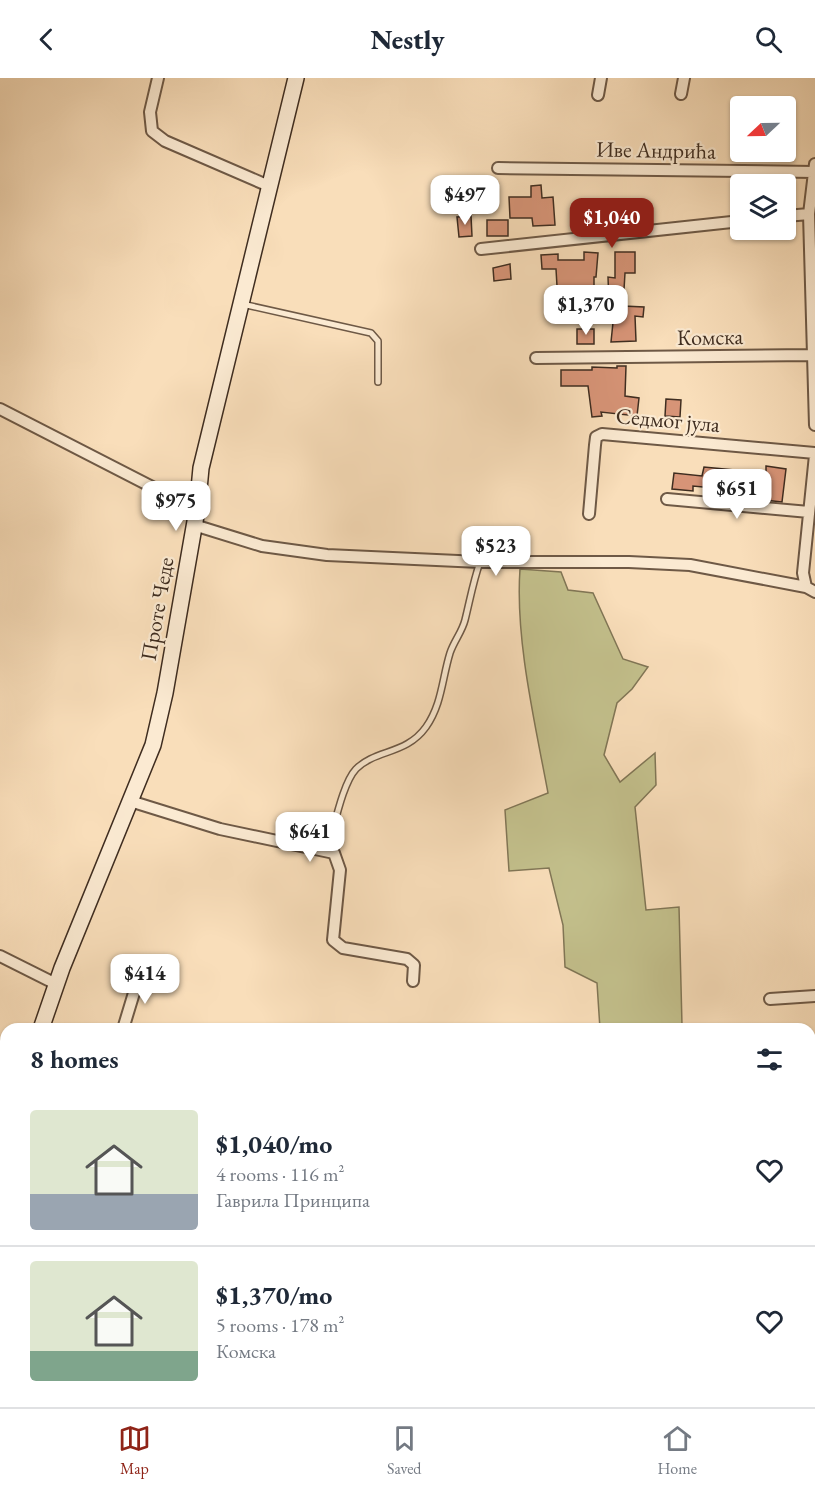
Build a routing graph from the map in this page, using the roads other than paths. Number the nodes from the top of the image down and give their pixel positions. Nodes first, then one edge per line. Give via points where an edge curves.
1 (158, 78) edge
2 (296, 78) edge
3 (601, 78) edge
4 (684, 78) edge
5 (681, 94) dead end
6 (598, 95) dead end
7 (498, 168) dead end
8 (814, 168) edge
9 (269, 186) junction
10 (809, 214) junction
11 (796, 215) edge
12 (730, 222) edge
13 (481, 249) dead end
14 (240, 304) junction
15 (812, 355) junction
16 (536, 358) dead end
17 (378, 382) dead end
18 (0, 409) edge
19 (815, 425) edge
20 (815, 454) edge
21 (667, 499) dead end
22 (197, 510) junction
23 (809, 512) junction
24 (589, 514) dead end
25 (194, 525) junction
26 (480, 562) junction
27 (811, 589) edge
28 (130, 801) junction
29 (327, 850) junction
30 (0, 956) edge
31 (140, 973) dead end
32 (412, 981) dead end
33 (56, 984) junction
34 (815, 996) edge
35 (770, 999) dead end
36 (43, 1023) edge
37 (125, 1023) edge

1 - 9 street via 150,111 152,131 165,141
2 - 9 street, Проте Чеде
3 - 6 street
4 - 5 street
7 - 8 street, Иве Андрића
8 - 10 street
9 - 14 street, Проте Чеде
10 - 11 street
10 - 15 street
12 - 13 street
14 - 17 lane via 371,333 378,342
14 - 22 street, Проте Чеде via 201,468
15 - 16 street, Комска
15 - 19 street
18 - 22 street
20 - 23 street
20 - 24 street, Седмог јула via 602,434 596,437
21 - 23 street
22 - 25 street, Проте Чеде
23 - 27 street via 803,573
25 - 26 street via 287,550
25 - 28 street, Проте Чеде via 153,745
26 - 27 street via 690,565
26 - 29 lane via 465,620 431,717 406,746 363,763 352,774
28 - 29 street via 220,829
28 - 33 street, Проте Чеде
29 - 32 street via 334,853 340,870 333,940 343,948 407,958 414,965
30 - 33 street
31 - 37 street
33 - 36 street, Проте Чеде
34 - 35 street

